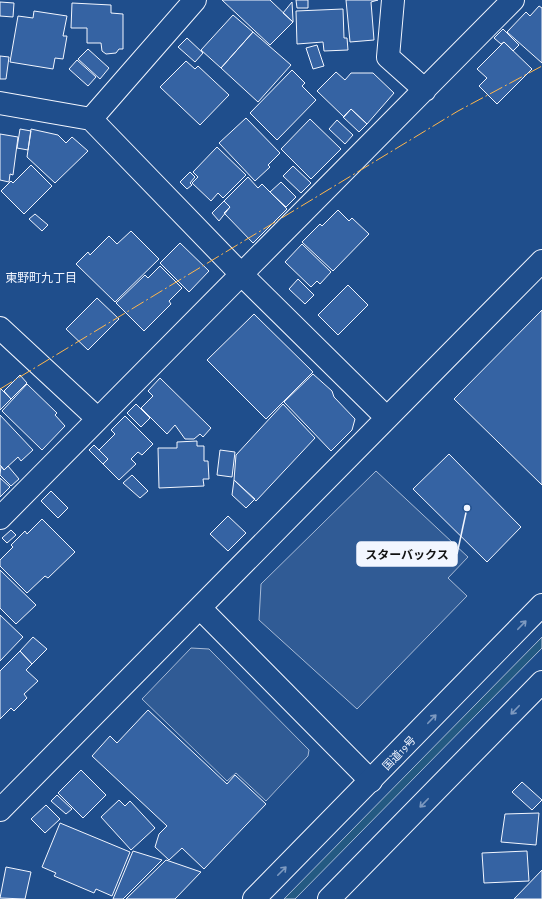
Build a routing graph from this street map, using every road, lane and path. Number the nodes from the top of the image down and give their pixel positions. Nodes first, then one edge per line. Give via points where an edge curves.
1 (195, 0) edge
2 (393, 0) edge
3 (513, 0) edge
4 (425, 90) junction
5 (0, 103) edge
6 (91, 119) junction
7 (542, 261) edge
8 (241, 274) junction
9 (0, 328) edge
10 (387, 418) junction
11 (98, 419) junction
12 (0, 518) edge
13 (542, 605) edge
14 (200, 608) junction
15 (542, 682) edge
16 (371, 781) junction
17 (0, 810) edge
18 (254, 899) edge
19 (329, 899) edge

1 - 6 main road
2 - 4 main road via 388,57
3 - 4 main road
4 - 8 main road
5 - 6 main road
6 - 8 main road
7 - 10 main road
8 - 10 main road
8 - 11 main road
9 - 11 main road
10 - 14 main road
11 - 12 main road
16 -> 13 main road, 国道19号
14 - 16 main road
14 - 17 main road
15 -> 19 main road
18 -> 16 main road, 国道19号

